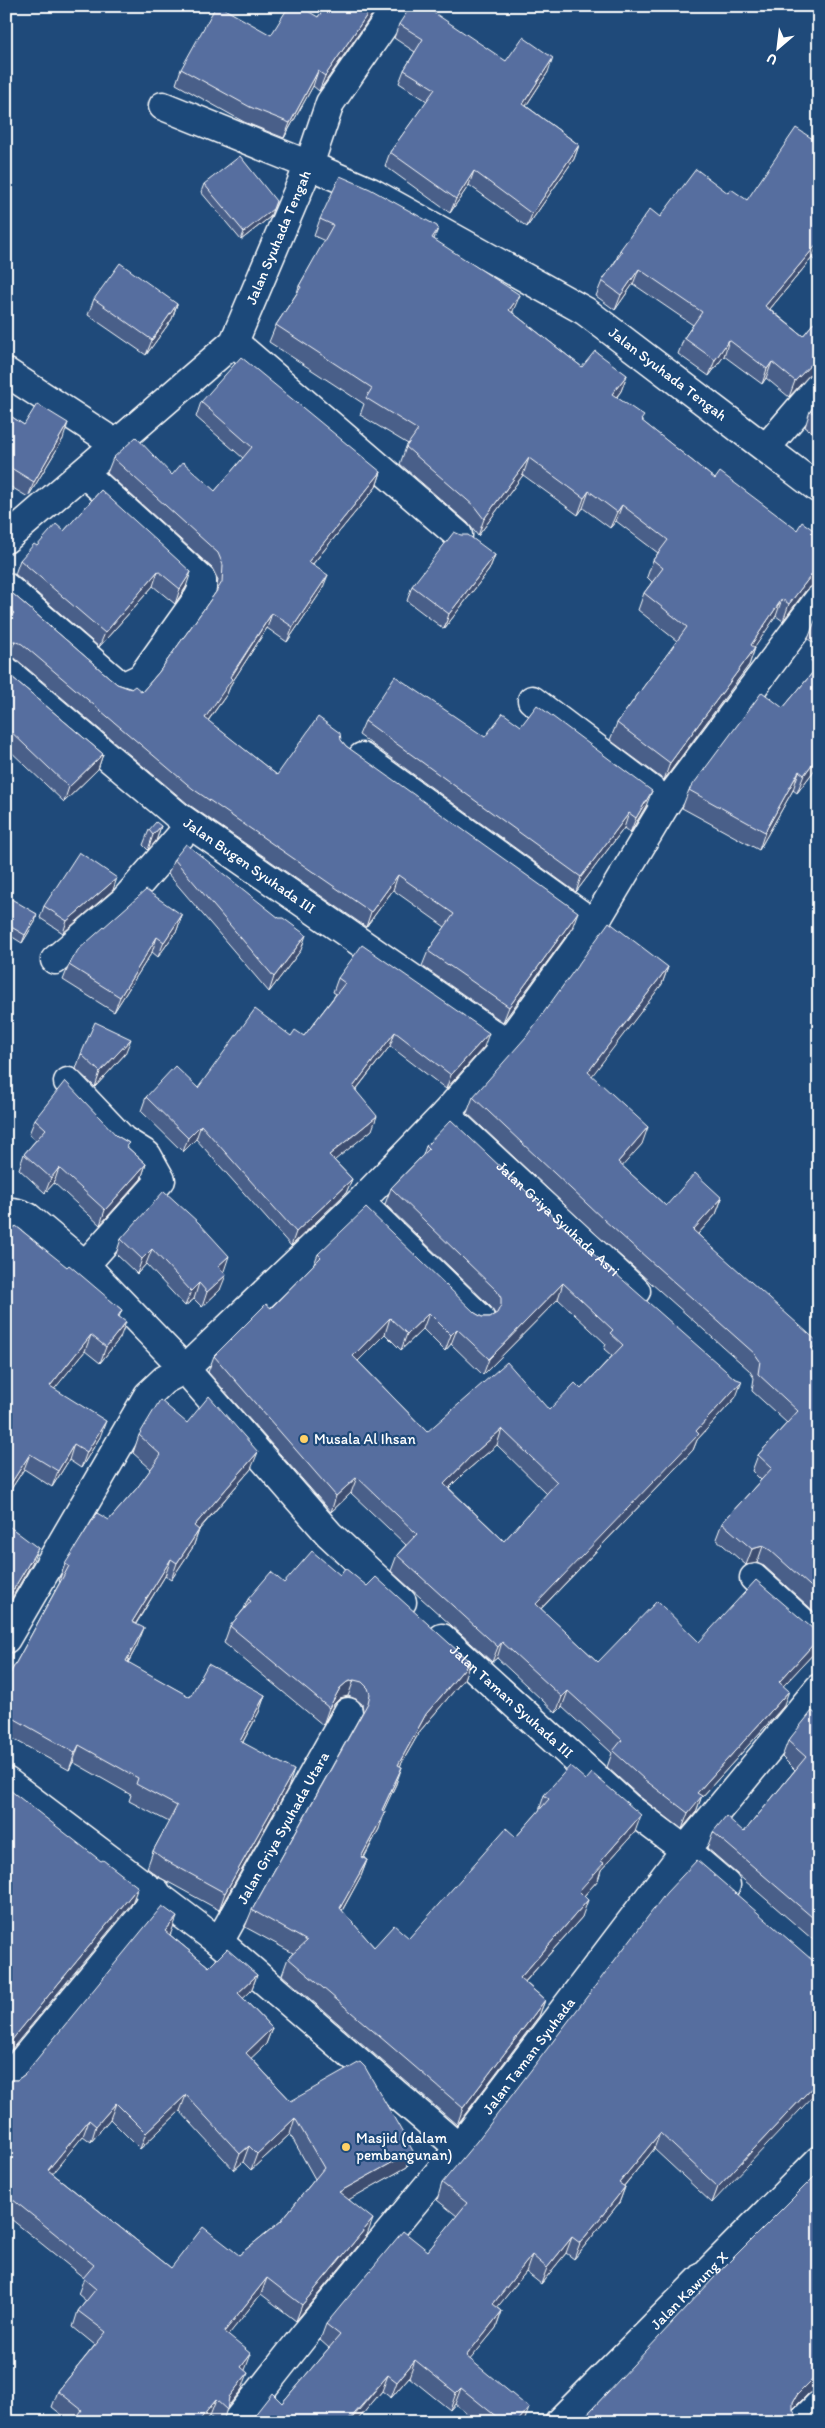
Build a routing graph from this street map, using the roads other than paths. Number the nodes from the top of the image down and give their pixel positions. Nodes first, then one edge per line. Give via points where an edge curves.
1 (397, 6) edge
2 (163, 106) dead end
3 (309, 165) junction
4 (234, 342) junction
5 (6, 372) edge
6 (819, 386) edge
7 (116, 444) junction
8 (766, 448) junction
9 (84, 473) junction
10 (819, 489) edge
11 (458, 535) edge
12 (6, 540) edge
13 (6, 587) edge
14 (819, 599) edge
15 (6, 671) edge
16 (532, 700) dead end
17 (350, 748) edge
18 (667, 802) junction
19 (190, 825) junction
20 (594, 924) junction
21 (55, 960) dead end
22 (507, 1044) junction
23 (68, 1082) edge
24 (444, 1114) junction
25 (360, 1202) junction
26 (6, 1214) edge
27 (85, 1265) junction
28 (651, 1305) edge
29 (480, 1318) edge
30 (185, 1369) junction
31 (754, 1578) dead end
32 (819, 1637) edge
33 (6, 1639) edge
34 (819, 1688) edge
35 (348, 1712) dead end
36 (6, 1781) edge
37 (685, 1850) junction
38 (156, 1892) junction
39 (744, 1901) edge
40 (219, 1942) junction
41 (6, 2081) edge
42 (459, 2148) junction
43 (819, 2160) edge
44 (819, 2405) edge
45 (236, 2422) edge
46 (559, 2422) edge
47 (802, 2422) edge

1 - 3 street via 330,103
2 - 3 street
3 - 4 street, Jalan Syuhada Tengah
3 - 8 street, Jalan Syuhada Tengah via 371,192 586,311
4 - 7 street, Jalan Syuhada Tengah
4 - 11 street
5 - 7 street
6 - 8 street
7 - 9 street, Jalan Syuhada Tengah
8 - 10 street, Jalan Syuhada Tengah
9 - 12 street, Jalan Syuhada Tengah
9 - 13 street via 202,580 198,598 141,678 122,687
14 - 18 street
15 - 19 street, Jalan Bugen Syuhada III
16 - 18 street
17 - 20 street
18 - 20 street
19 - 21 street via 124,901
19 - 22 street, Jalan Bugen Syuhada III
20 - 22 street
22 - 24 street
23 - 27 street via 123,1140 147,1155 161,1180
24 - 25 street
24 - 28 street, Jalan Griya Syuhada Asri
25 - 29 street
25 - 30 street
26 - 27 street, Jalan Taman Syuhada III via 19,1213 28,1217
27 - 30 street, Jalan Taman Syuhada III
30 - 33 street via 164,1380 148,1395
30 - 37 street, Jalan Taman Syuhada III via 336,1540 629,1808
31 - 32 street
34 - 37 street, Jalan Taman Syuhada
35 - 40 street, Jalan Griya Syuhada Utara
36 - 38 street
37 - 39 street, Jalan Taman Syuhada III
37 - 42 street, Jalan Taman Syuhada
38 - 40 street
38 - 41 street via 142,1916
40 - 42 street
42 - 45 street, Jalan Taman Syuhada
43 - 46 street, Jalan Kawung X
44 - 47 street

